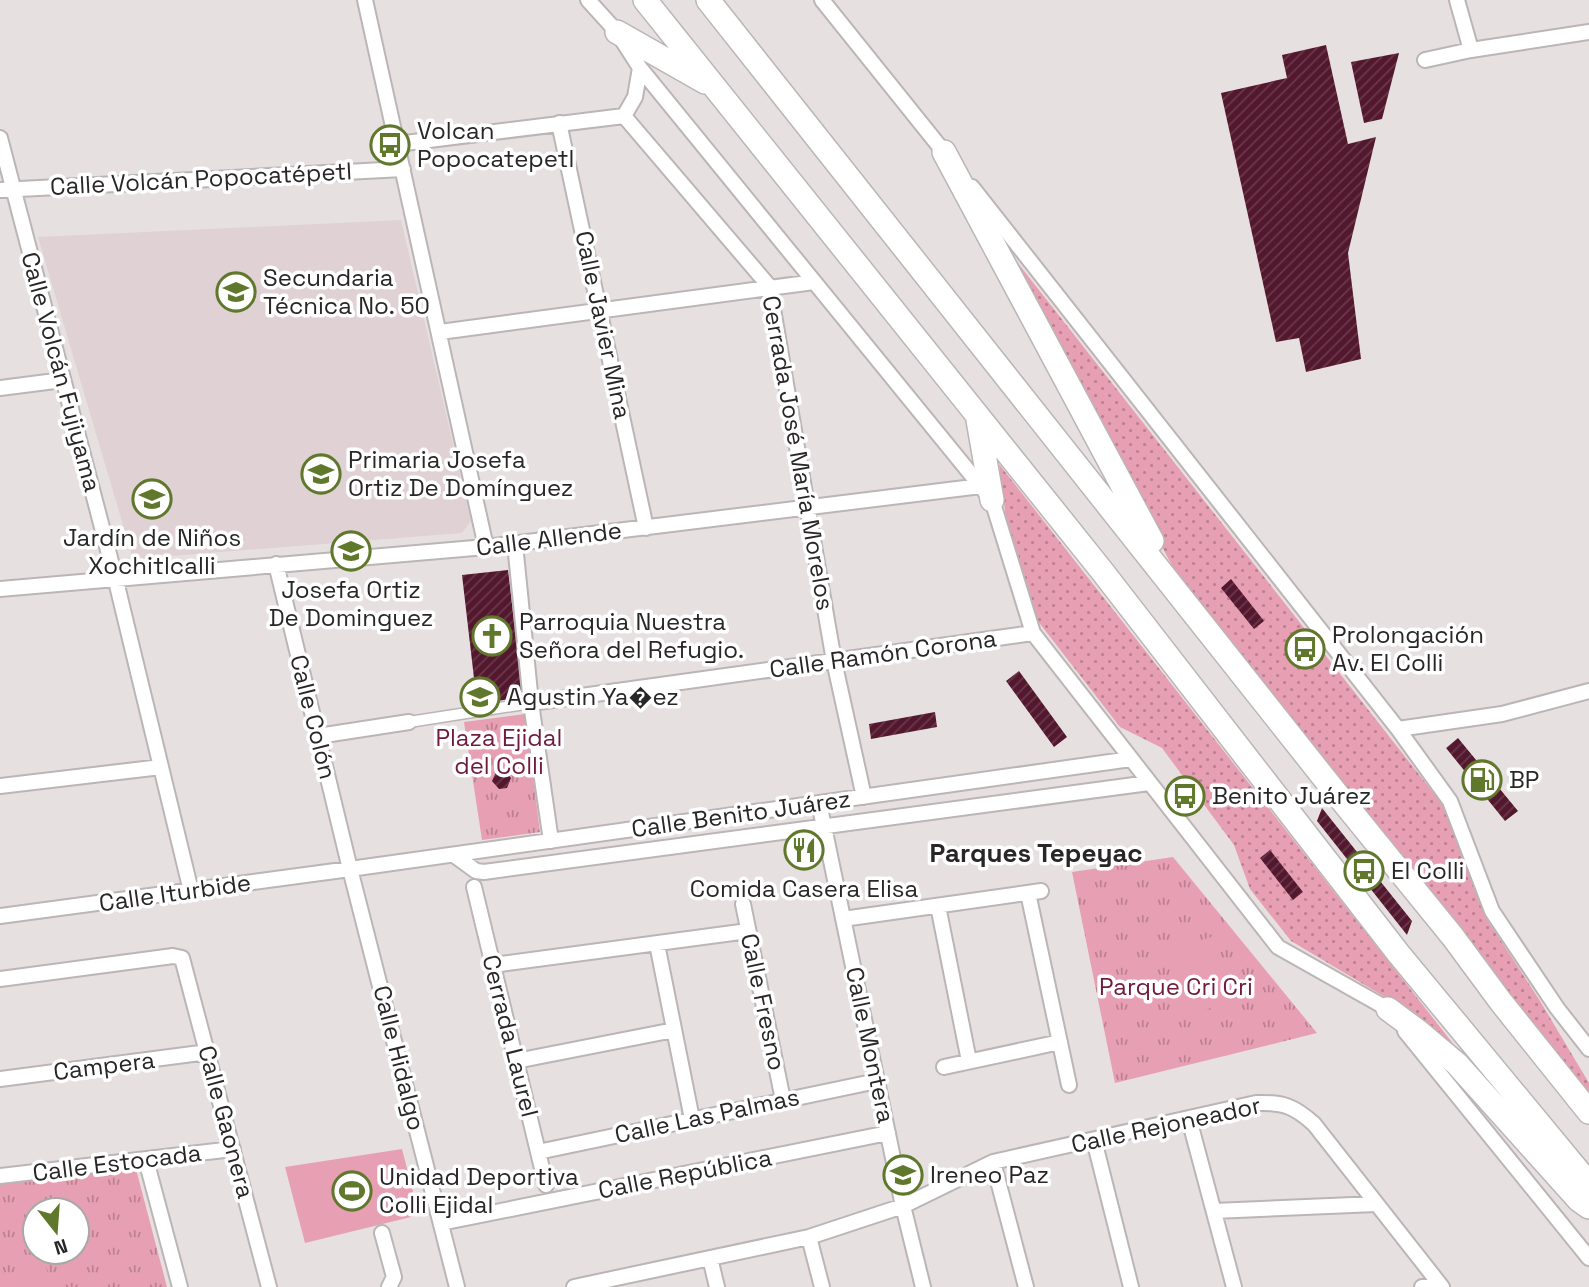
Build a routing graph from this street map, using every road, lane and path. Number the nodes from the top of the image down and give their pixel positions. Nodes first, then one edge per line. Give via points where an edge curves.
1 (365, 0) edge
2 (588, 0) edge
3 (645, 0) edge
4 (708, 0) edge
5 (822, 0) edge
6 (1457, 0) edge
7 (617, 32) junction
8 (1589, 32) edge
9 (1471, 50) junction
10 (1425, 60) dead end
11 (640, 68) junction
12 (716, 88) junction
13 (624, 117) junction
14 (559, 123) junction
15 (0, 138) edge
16 (397, 144) junction
17 (944, 152) junction
18 (402, 169) junction
19 (6, 190) edge
20 (814, 282) junction
21 (769, 286) junction
22 (601, 309) junction
23 (439, 332) junction
24 (63, 380) junction
25 (0, 388) edge
26 (978, 417) junction
27 (986, 493) junction
28 (809, 509) junction
29 (646, 528) junction
30 (515, 544) junction
31 (486, 547) junction
32 (276, 564) junction
33 (115, 578) junction
34 (0, 589) edge
35 (1188, 604) junction
36 (1033, 633) junction
37 (834, 661) junction
38 (1589, 691) edge
39 (531, 703) junction
40 (408, 722) joint
41 (1398, 729) junction
42 (318, 736) junction
43 (1131, 759) junction
44 (161, 767) junction
45 (1149, 783) junction
46 (0, 786) edge
47 (864, 797) junction
48 (819, 803) junction
49 (824, 827) junction
50 (551, 841) junction
51 (454, 855) junction
52 (350, 869) junction
53 (474, 887) dead end
54 (191, 891) junction
55 (743, 904) dead end
56 (938, 906) junction
57 (0, 916) edge
58 (843, 919) junction
59 (748, 931) junction
60 (657, 944) junction
61 (493, 965) junction
62 (0, 979) edge
63 (1388, 1009) junction
64 (674, 1030) junction
65 (1060, 1042) junction
66 (1589, 1049) edge
67 (208, 1052) junction
68 (516, 1061) junction
69 (970, 1061) junction
70 (944, 1067) dead end
71 (0, 1079) edge
72 (877, 1081) junction
73 (1069, 1085) dead end
74 (783, 1100) junction
75 (1589, 1112) edge
76 (692, 1119) junction
77 (1189, 1119) junction
78 (888, 1133) junction
79 (1094, 1140) junction
80 (233, 1149) junction
81 (538, 1152) junction
82 (146, 1160) junction
83 (993, 1162) junction
84 (0, 1176) edge
85 (1589, 1184) edge
86 (546, 1185) dead end
87 (1376, 1204) junction
88 (903, 1206) junction
89 (1589, 1207) edge
90 (1214, 1211) junction
91 (441, 1223) junction
92 (382, 1233) dead end
93 (809, 1237) junction
94 (710, 1258) junction
95 (1589, 1258) edge
96 (611, 1283) edge
97 (180, 1287) edge
98 (269, 1287) edge
99 (389, 1287) edge
100 (457, 1287) edge
101 (574, 1287) edge
102 (717, 1287) edge
103 (822, 1287) edge
104 (923, 1287) edge
105 (1026, 1287) edge
106 (1131, 1287) edge
107 (1234, 1287) edge
108 (1422, 1287) edge
109 (1441, 1287) edge

1 - 16 street
2 - 7 street
3 - 12 highway
4 - 35 highway
5 - 17 street
6 - 9 street
7 - 11 street
7 - 12 highway
8 - 9 street
9 - 10 street
11 - 13 street via 635,97
11 - 20 street
12 - 26 highway
13 - 14 street
13 - 21 street, Cerrada José María Morelos
14 - 16 street
14 - 22 street, Calle Javier Mina
15 - 19 street, Calle Volcán Fujiyama
16 - 18 street
17 - 35 highway
17 - 41 street
18 - 19 street, Calle Volcán Popocatépetl
18 - 23 street
19 - 24 street, Calle Volcán Fujiyama
20 - 21 street
20 - 27 street
21 - 22 street
21 - 28 street, Cerrada José María Morelos
22 - 23 street
22 - 29 street, Calle Javier Mina
23 - 31 street
24 - 25 street
24 - 33 street, Calle Volcán Fujiyama
26 - 27 highway
26 - 85 highway via 1398,953
27 - 28 street, Calle Allende
27 - 36 street
28 - 29 street, Calle Allende
28 - 37 street, Cerrada José María Morelos
29 - 30 street, Calle Allende
30 - 31 street, Calle Allende
30 - 39 street
31 - 32 street, Calle Allende
32 - 33 street, Calle Allende
32 - 42 street, Calle Colón
33 - 34 street, Calle Allende
33 - 44 street, Calle Volcán Fujiyama
35 - 75 highway
36 - 37 street, Calle Ramón Corona
36 - 43 street
37 - 39 street, Calle Ramón Corona
37 - 47 street, Cerrada José María Morelos
38 - 41 street via 1502,714
39 - 40 street, Calle Ramón Corona
39 - 50 street
40 - 42 street, Calle Ramón Corona
41 - 66 street via 1450,801 1492,911
42 - 52 street, Calle Colón
43 - 45 street
43 - 47 street, Calle Benito Juárez
44 - 46 street
44 - 54 street, Calle Volcán Fujiyama
45 - 49 street, Calle Benito Juárez
45 - 63 street via 1278,947
47 - 48 street, Calle Benito Juárez
48 - 49 street, Calle Montera
48 - 50 street, Calle Benito Juárez
49 - 51 street, Calle Benito Juárez via 484,872
49 - 58 street, Calle Montera
50 - 51 street, Calle Benito Juárez
51 - 52 street, Calle Benito Juárez
52 - 54 street, Calle Iturbide
52 - 91 street, Calle Hidalgo
53 - 61 street, Cerrada Laurel
54 - 57 street, Calle Iturbide
55 - 59 street, Calle Fresno
56 - 58 street
56 - 65 street via 1035,892
56 - 69 street
58 - 72 street, Calle Montera
59 - 60 street
59 - 74 street, Calle Fresno
60 - 61 street
60 - 64 street
61 - 68 street, Cerrada Laurel
62 - 67 street, Calle Gaonera via 182,958
63 - 89 highway via 1457,1064
63 - 95 street
64 - 68 street
64 - 76 street
65 - 69 street
65 - 73 street
67 - 71 street, Campera
67 - 80 street, Calle Gaonera
68 - 81 street, Cerrada Laurel
69 - 70 street
72 - 74 street, Calle Las Palmas
72 - 78 street, Calle Montera
74 - 76 street, Calle Las Palmas
76 - 81 street, Calle Las Palmas
77 - 79 street, Calle Rejoneador
77 - 87 street, Calle Rejoneador via 1256,1103 1286,1105 1314,1124
77 - 90 street
78 - 88 street, Calle Montera
78 - 91 street, Calle República
79 - 83 street, Calle Rejoneador
79 - 106 street
80 - 82 street, Calle Estocada
80 - 98 street, Calle Gaonera
81 - 86 street, Cerrada Laurel
82 - 84 street, Calle Estocada
82 - 97 street
83 - 88 street, Calle Rejoneador
83 - 105 street
87 - 90 street
87 - 109 street, Calle Rejoneador
88 - 93 street, Calle Rejoneador
88 - 104 street, Calle Montera
90 - 107 street
91 - 100 street, Calle Hidalgo
92 - 99 street via 394,1277
93 - 94 street, Calle Rejoneador
93 - 103 street
94 - 96 street, Calle Rejoneador
94 - 102 street
96 - 101 street, Calle Rejoneador
108 - 109 street

